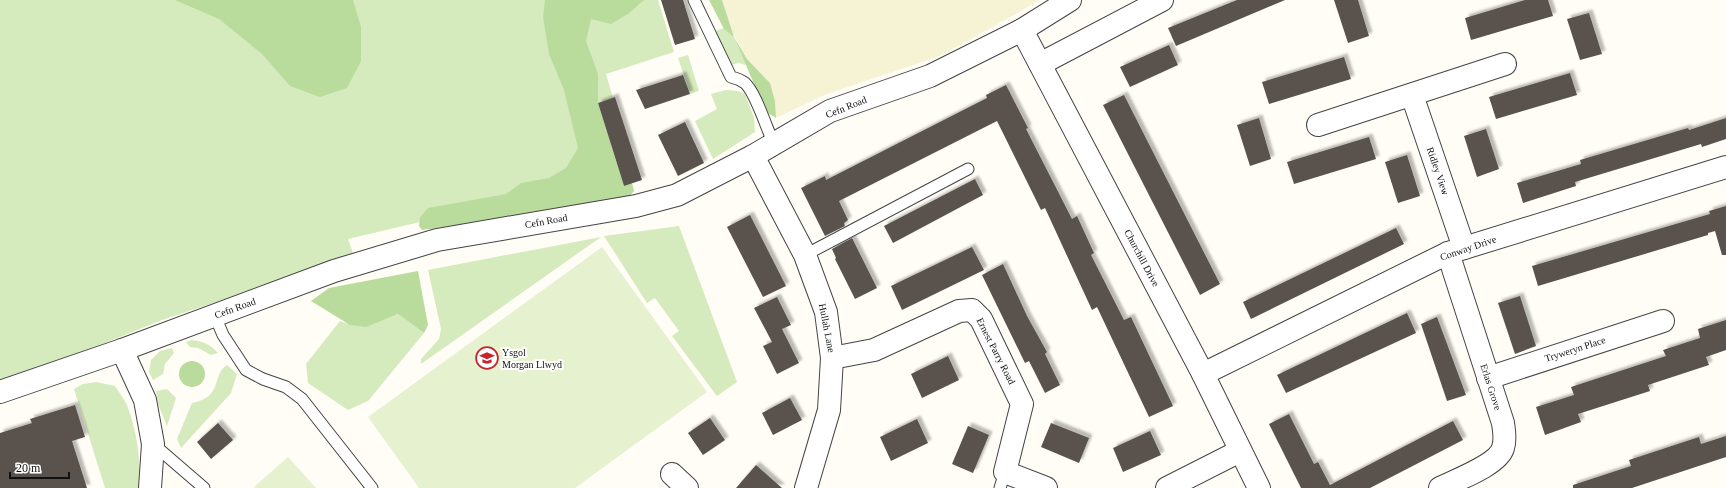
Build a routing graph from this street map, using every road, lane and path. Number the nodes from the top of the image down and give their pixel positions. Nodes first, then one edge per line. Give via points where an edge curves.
1 (694, 0) edge
2 (1070, 0) edge
3 (1162, 0) edge
4 (1022, 30) junction
5 (1040, 64) junction
6 (1505, 64) dead end
7 (1412, 95) junction
8 (1318, 125) dead end
9 (774, 144) junction
10 (753, 156) junction
11 (1726, 167) edge
12 (968, 169) dead end
13 (1456, 250) junction
14 (805, 255) junction
15 (214, 316) junction
16 (1663, 321) dead end
17 (122, 350) junction
18 (832, 358) junction
19 (1203, 374) junction
20 (1488, 378) junction
21 (0, 392) edge
22 (153, 444) junction
23 (1240, 451) junction
24 (1003, 480) edge
25 (150, 488) edge
26 (204, 488) edge
27 (372, 488) edge
28 (806, 488) edge
29 (1046, 488) edge
30 (1167, 488) edge
31 (1259, 488) edge
32 (1440, 488) edge

1 - 9 lane via 731,77 746,83 752,93
2 - 4 street, Cefn Road
3 - 5 street
4 - 5 street, Churchill Drive
4 - 9 street, Cefn Road via 930,76 830,111
5 - 19 street, Churchill Drive
6 - 7 street
7 - 8 street
7 - 13 street, Ridley View
9 - 10 street, Cefn Road
10 - 14 street, Hullah Lane
10 - 15 street, Cefn Road via 677,195 636,206 437,240 334,271
11 - 13 street, Conway Drive
12 - 14 lane
13 - 19 street, Conway Drive
13 - 20 street, Erlas Grove
14 - 18 street, Hullah Lane via 826,312
15 - 17 street, Cefn Road
15 - 27 lane via 222,335 246,370 262,379 286,387 302,399
16 - 20 street, Tryweryn Place
17 - 21 street, Cefn Road
17 - 22 street via 145,400
18 - 24 street, Ernest Parry Road via 874,350 959,311 972,310 981,319 1022,404
18 - 28 street, Hullah Lane via 829,410
19 - 23 street, Churchill Drive
20 - 32 street, Erlas Grove via 1503,423 1503,449 1496,460
22 - 25 street
22 - 26 lane
23 - 30 street
23 - 31 street, Churchill Drive
24 - 29 street, Ernest Parry Road

